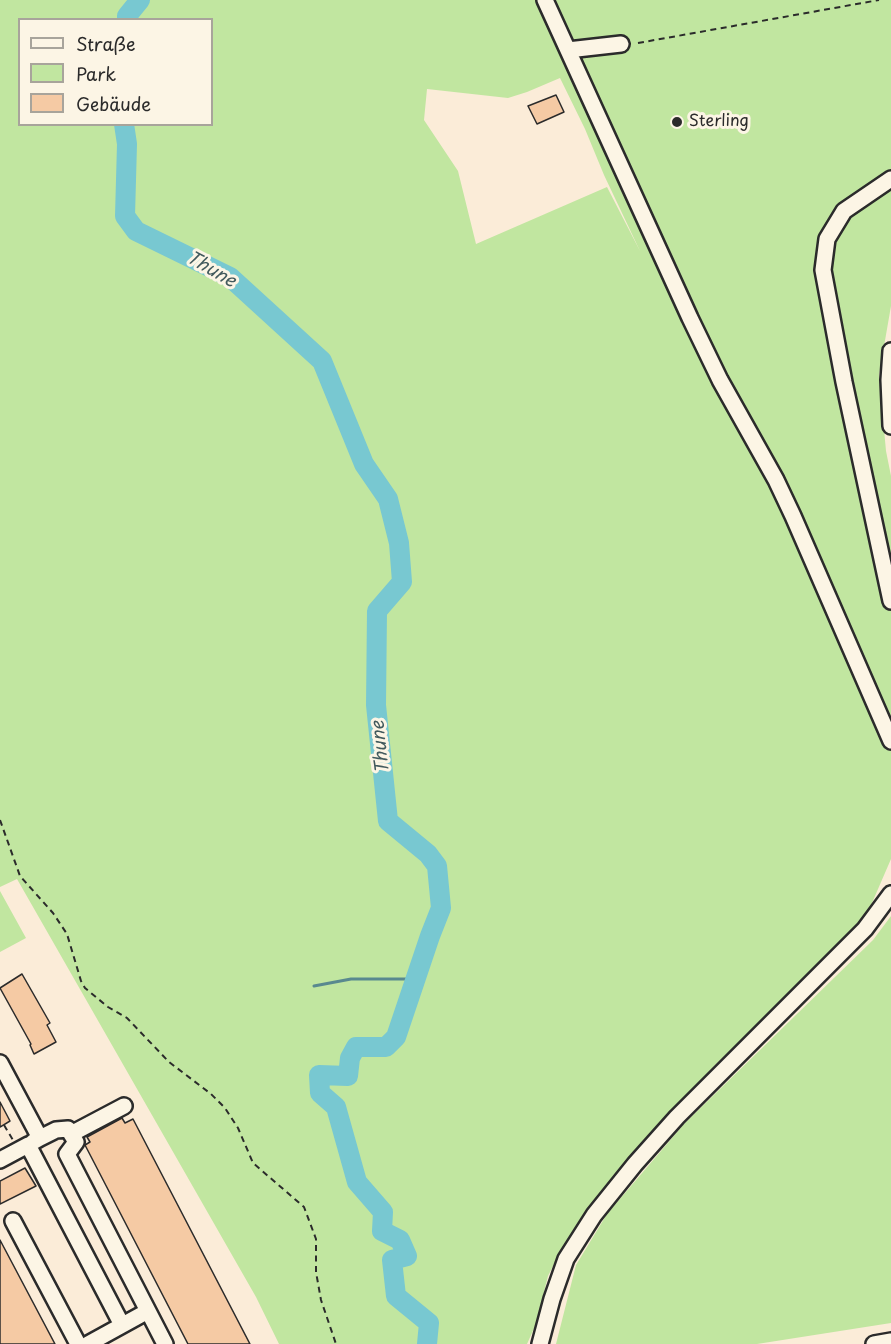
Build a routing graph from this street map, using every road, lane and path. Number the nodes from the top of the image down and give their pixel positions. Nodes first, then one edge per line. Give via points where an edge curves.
1 (545, 0) edge
2 (879, 0) edge
3 (638, 43) dead end
4 (621, 44) dead end
5 (568, 50) junction
6 (891, 179) edge
7 (891, 351) edge
8 (891, 426) edge
9 (891, 601) edge
10 (891, 741) edge
11 (0, 820) edge
12 (891, 894) edge
13 (0, 1064) edge
14 (124, 1106) dead end
15 (4, 1125) dead end
16 (71, 1134) junction
17 (29, 1145) junction
18 (0, 1160) edge
19 (13, 1221) dead end
20 (148, 1311) junction
21 (122, 1325) junction
22 (891, 1341) edge
23 (78, 1344) edge
24 (88, 1344) edge
25 (165, 1344) edge
26 (336, 1344) edge
27 (540, 1344) edge
28 (874, 1344) edge

1 - 5 street
2 - 3 path
4 - 5 street
5 - 10 street via 690,318 793,516
6 - 9 street via 844,211 827,239 823,270
7 - 8 street
11 - 26 path via 20,876 66,934 86,988 127,1018 169,1062 225,1108 254,1163 304,1207 316,1239 321,1300
12 - 27 street via 865,929 677,1117 594,1215 566,1259
13 - 17 street
14 - 16 street
15 - 17 path
16 - 17 street via 68,1129 56,1130
16 - 20 street via 76,1142 67,1154
17 - 18 street
17 - 21 street
19 - 23 street
20 - 21 street
20 - 25 street
21 - 24 street
22 - 28 street

